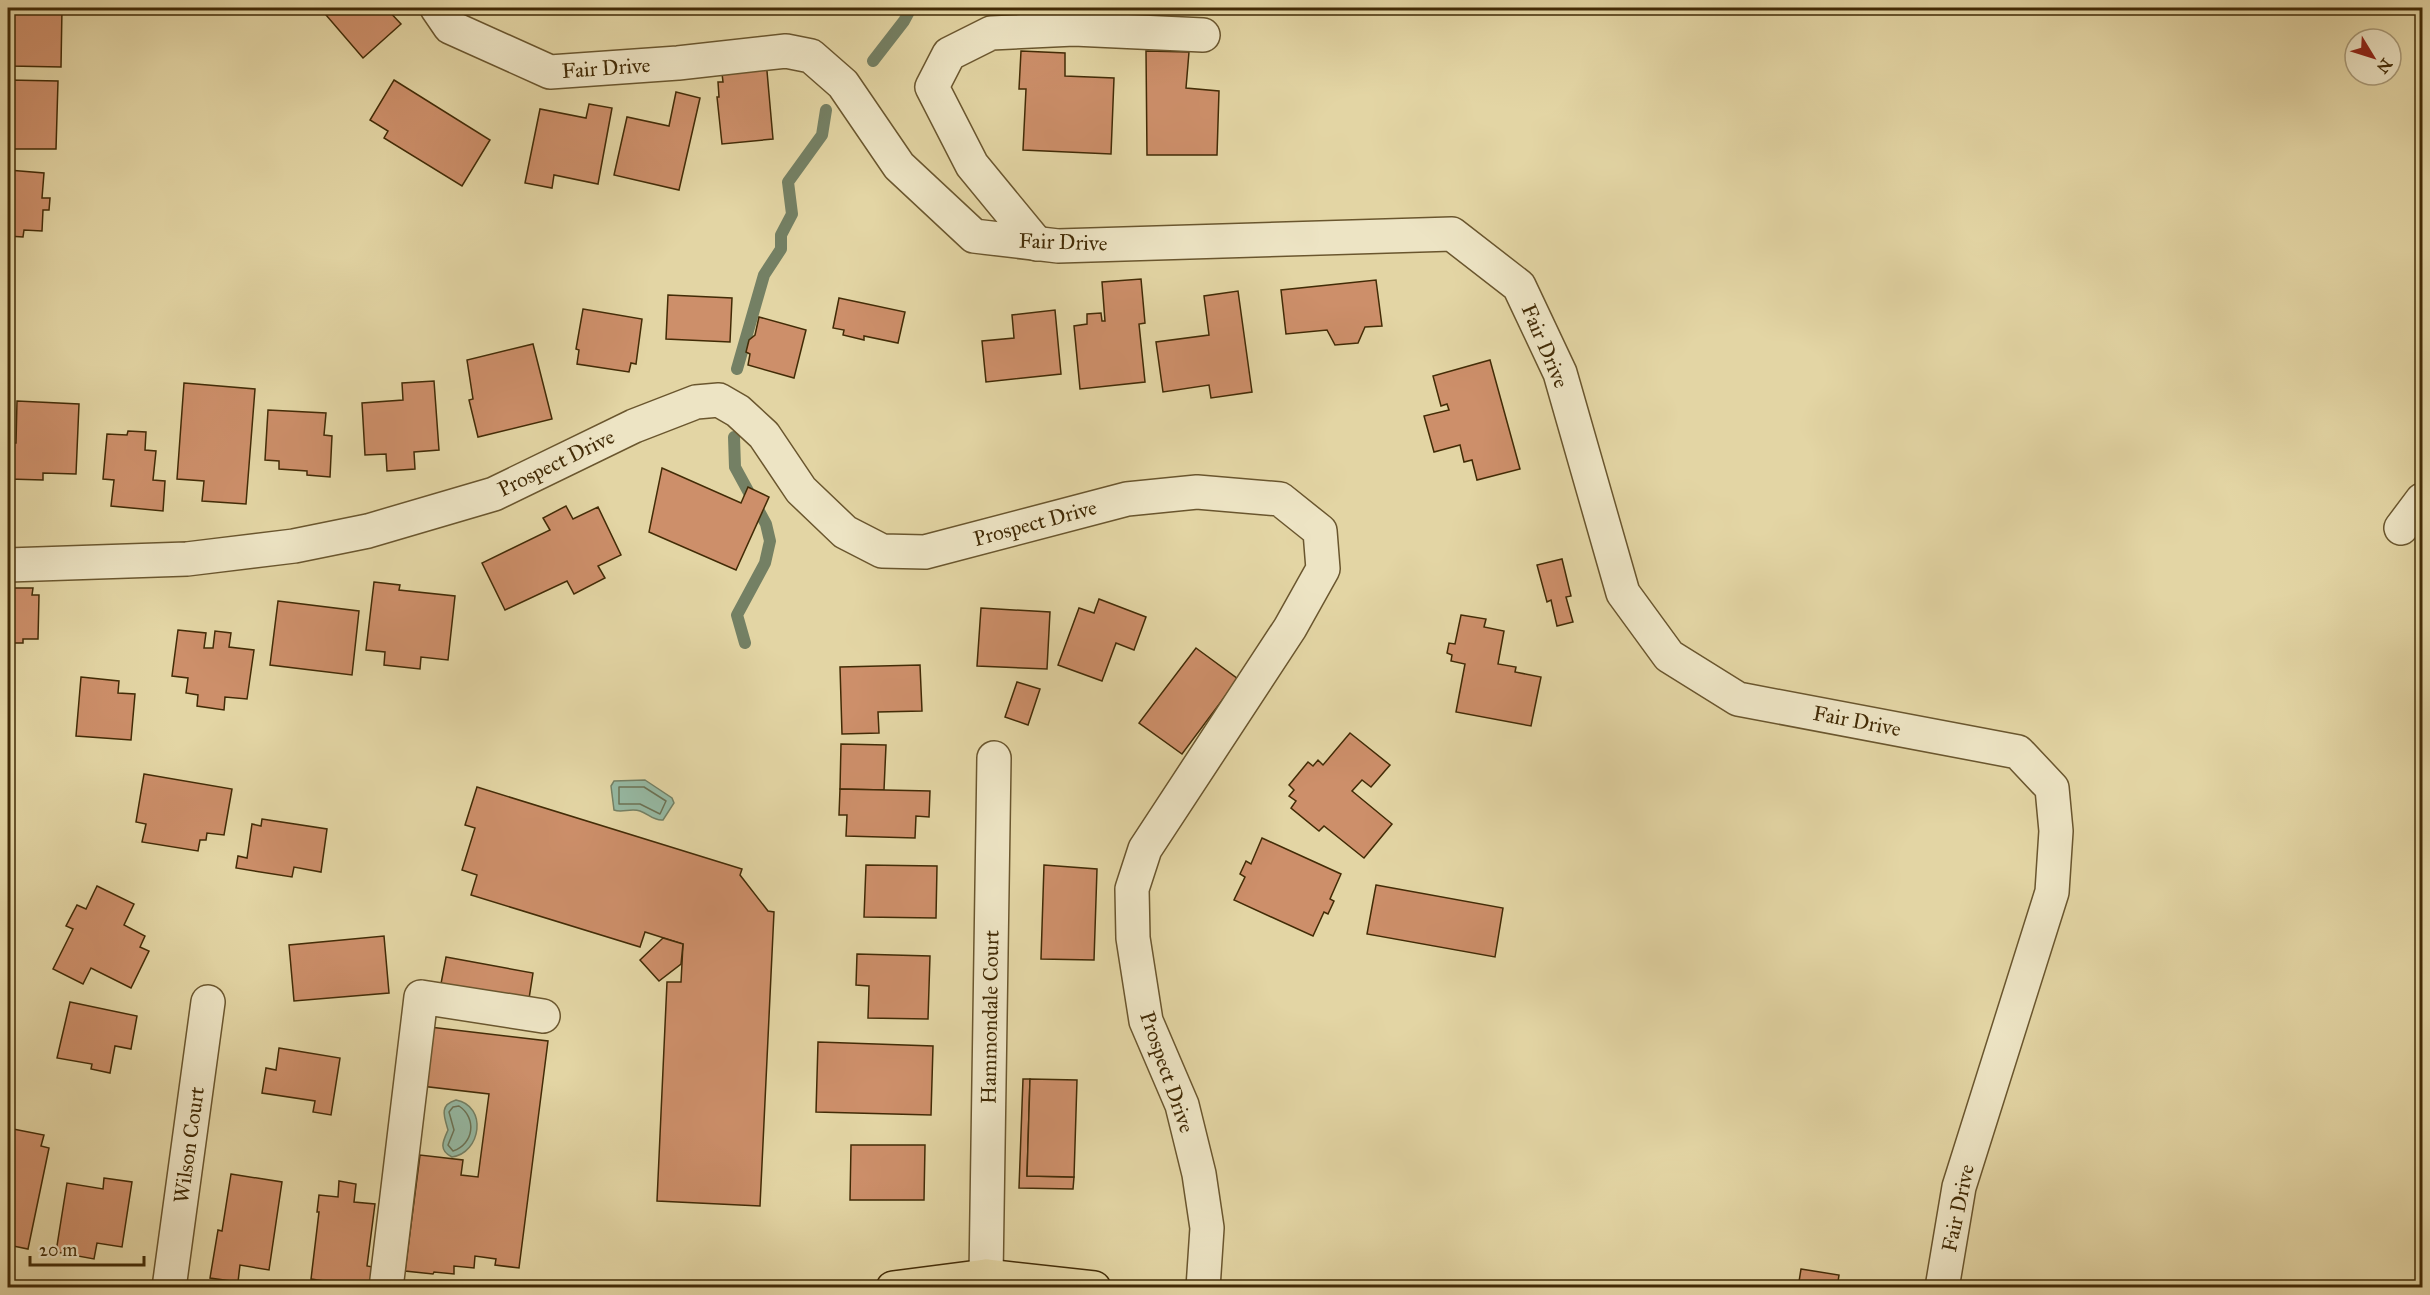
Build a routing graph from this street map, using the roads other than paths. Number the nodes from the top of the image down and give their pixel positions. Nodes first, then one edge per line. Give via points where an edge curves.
1 (437, 8) edge
2 (1203, 35) dead end
3 (1036, 244) junction
4 (2422, 500) edge
5 (2401, 528) dead end
6 (8, 565) edge
7 (994, 758) dead end
8 (208, 1002) dead end
9 (543, 1016) dead end
10 (990, 1284) edge
11 (170, 1287) edge
12 (386, 1287) edge
13 (893, 1287) edge
14 (1094, 1287) edge
15 (1203, 1287) edge
16 (1942, 1287) edge

1 - 3 street, Fair Drive via 450,27 550,72 786,51 811,56 843,84 899,166 974,236
2 - 3 street via 1074,29 991,33 949,54 932,87 972,165
3 - 16 street, Fair Drive via 1452,234 1519,286 1560,373 1623,592 1669,656 1738,699 2018,752 2052,788 2056,831 2052,892 1959,1187
4 - 5 street
6 - 15 street, Prospect Drive via 187,559 294,546 368,531 494,494 634,426 696,402 719,400 764,435 801,490 845,532 882,551 925,552 1127,499 1197,492 1280,499 1320,531 1323,569 1284,638 1145,849 1132,889 1132,938 1146,1021 1182,1105 1203,1192 1207,1241
7 - 10 street, Hammondale Court
8 - 11 street, Wilson Court
9 - 12 street via 421,997
10 - 13 main road
10 - 14 main road

